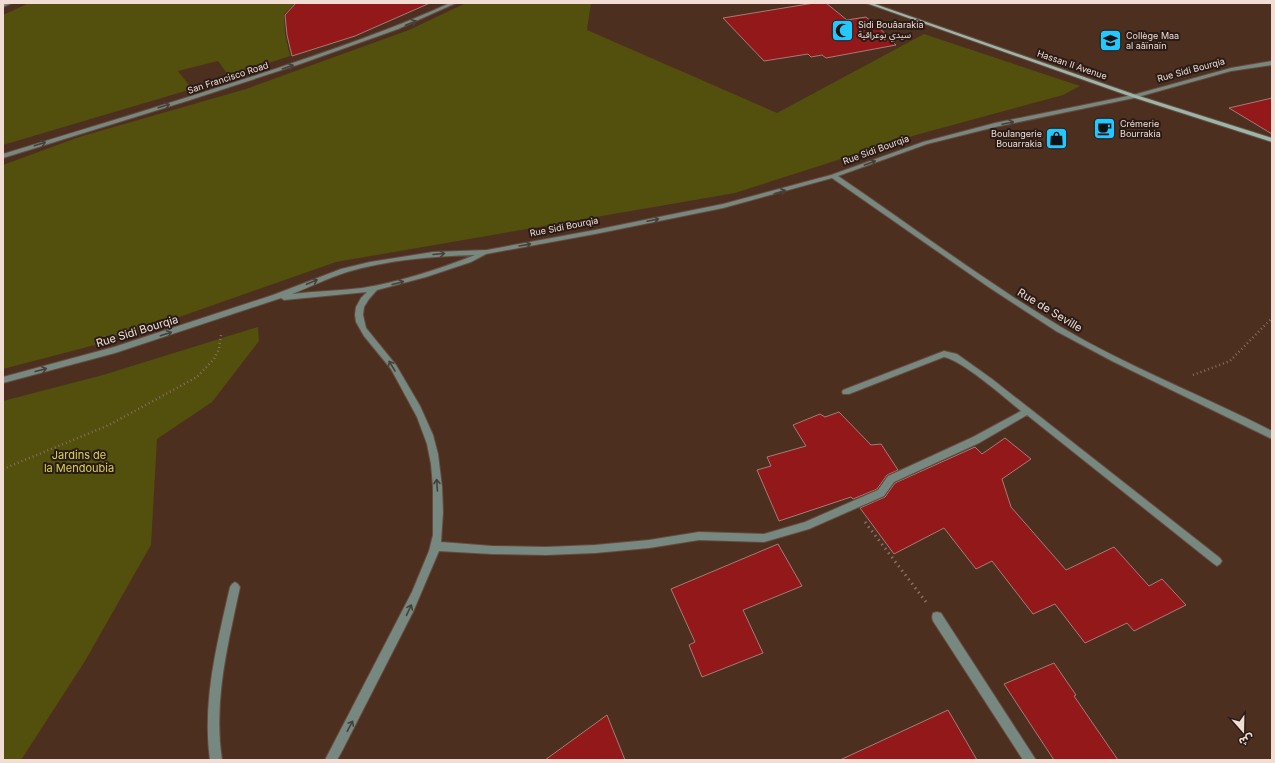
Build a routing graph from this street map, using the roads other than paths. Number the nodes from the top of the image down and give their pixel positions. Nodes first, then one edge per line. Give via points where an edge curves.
1 (10, 3) edge
2 (454, 3) edge
3 (868, 3) edge
4 (3, 6) edge
5 (1272, 63) edge
6 (1134, 96) junction
7 (1272, 140) edge
8 (3, 156) edge
9 (833, 176) junction
10 (487, 252) junction
11 (375, 288) junction
12 (276, 297) junction
13 (3, 380) edge
14 (846, 392) dead end
15 (1027, 411) junction
16 (1272, 435) edge
17 (436, 546) junction
18 (1217, 561) dead end
19 (235, 587) dead end
20 (937, 617) road end
21 (216, 760) edge
22 (332, 760) edge
23 (1030, 760) edge

1 - 4 street
8 -> 2 street, San Francisco Road via 241,83 371,38
3 - 6 street, Hassan II Avenue
5 - 6 street, Rue Sidi Bourqia via 1231,70
6 - 7 street, Hassan II Avenue
9 -> 6 street, Rue Sidi Bourqia via 925,143 995,125
10 -> 9 street, Rue Sidi Bourqia via 723,206
9 - 16 street, Rue de Seville via 1008,297 1093,348
11 -> 10 street, Rue Sidi Bourqia via 436,272
12 -> 10 street, Rue Sidi Bourqia via 319,279 370,264 433,254
11 - 12 street, Rue Sidi Bourqia
17 -> 11 street via 438,495 429,433 390,362 368,337 360,322 361,303
13 -> 12 street, Rue Sidi Bourqia via 114,350
14 - 15 street via 915,364 948,354 966,364
15 - 17 street via 976,440 891,478 881,492 806,526 764,538 699,536 649,544 546,551
15 - 18 street
22 -> 17 street via 402,624
19 - 21 street via 220,659 214,715 213,742
20 - 23 street

